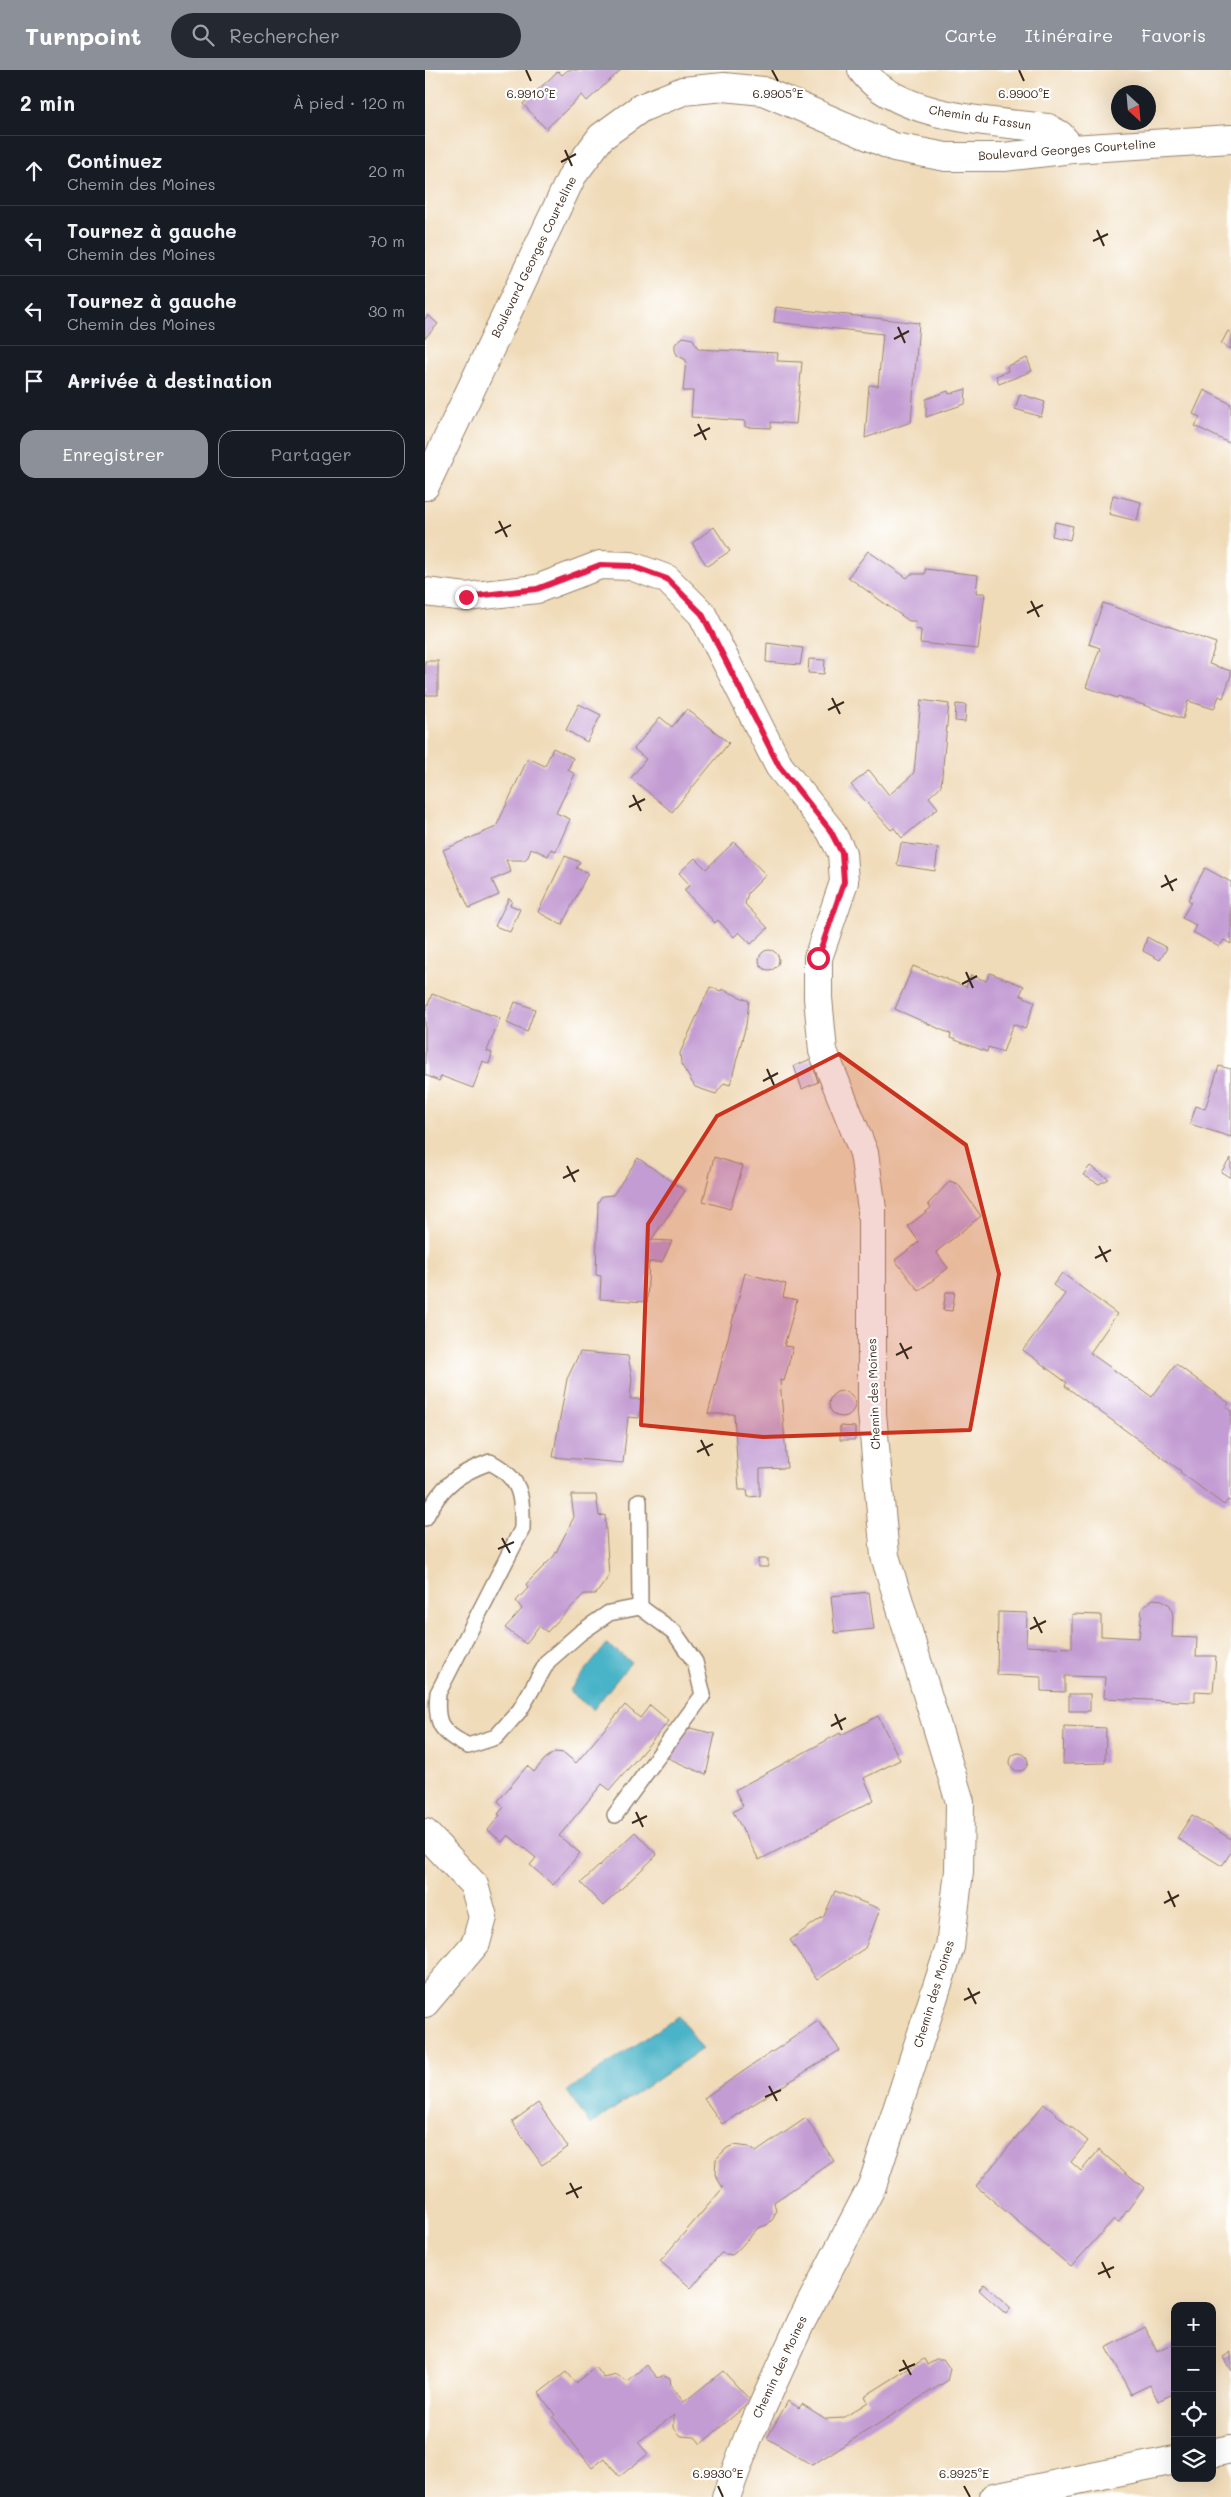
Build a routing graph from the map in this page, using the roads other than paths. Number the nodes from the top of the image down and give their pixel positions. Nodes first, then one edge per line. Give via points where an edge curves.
1 (862, 70) edge
2 (1231, 139) edge
3 (1071, 149) junction
4 (425, 486) edge
5 (425, 592) edge
6 (639, 1501) dead end
7 (425, 1518) edge
8 (640, 1607) junction
9 (615, 1815) dead end
10 (425, 1833) edge
11 (425, 2004) edge
12 (1231, 2449) edge
13 (1216, 2452) edge
14 (1171, 2461) edge
15 (726, 2497) edge
16 (994, 2497) edge

1 - 3 street, Chemin du Fassun via 894,98 929,111 1048,128 1060,134
2 - 3 street, Boulevard Georges Courteline
3 - 4 street, Boulevard Georges Courteline via 1004,157 946,157 894,147 763,91 724,87 683,91 641,108 601,137 572,176
5 - 15 street, Chemin des Moines via 466,597 537,589 600,565 631,566 667,579 702,614 779,766 830,830 842,853 844,882 818,958 823,1051 864,1153 872,1209 873,1413 885,1556 960,1802 959,1871 950,1947 872,2186 801,2322 748,2438
6 - 8 lane
7 - 8 lane via 435,1499 464,1471 490,1462 506,1470 518,1485 523,1509 522,1528 438,1693 435,1715 450,1737 468,1746 497,1736 520,1710 548,1661 580,1633 609,1613
8 - 9 lane via 674,1632 695,1662 703,1695
10 - 11 street via 474,1885 483,1917 476,1942
12 - 13 street
14 - 16 street

